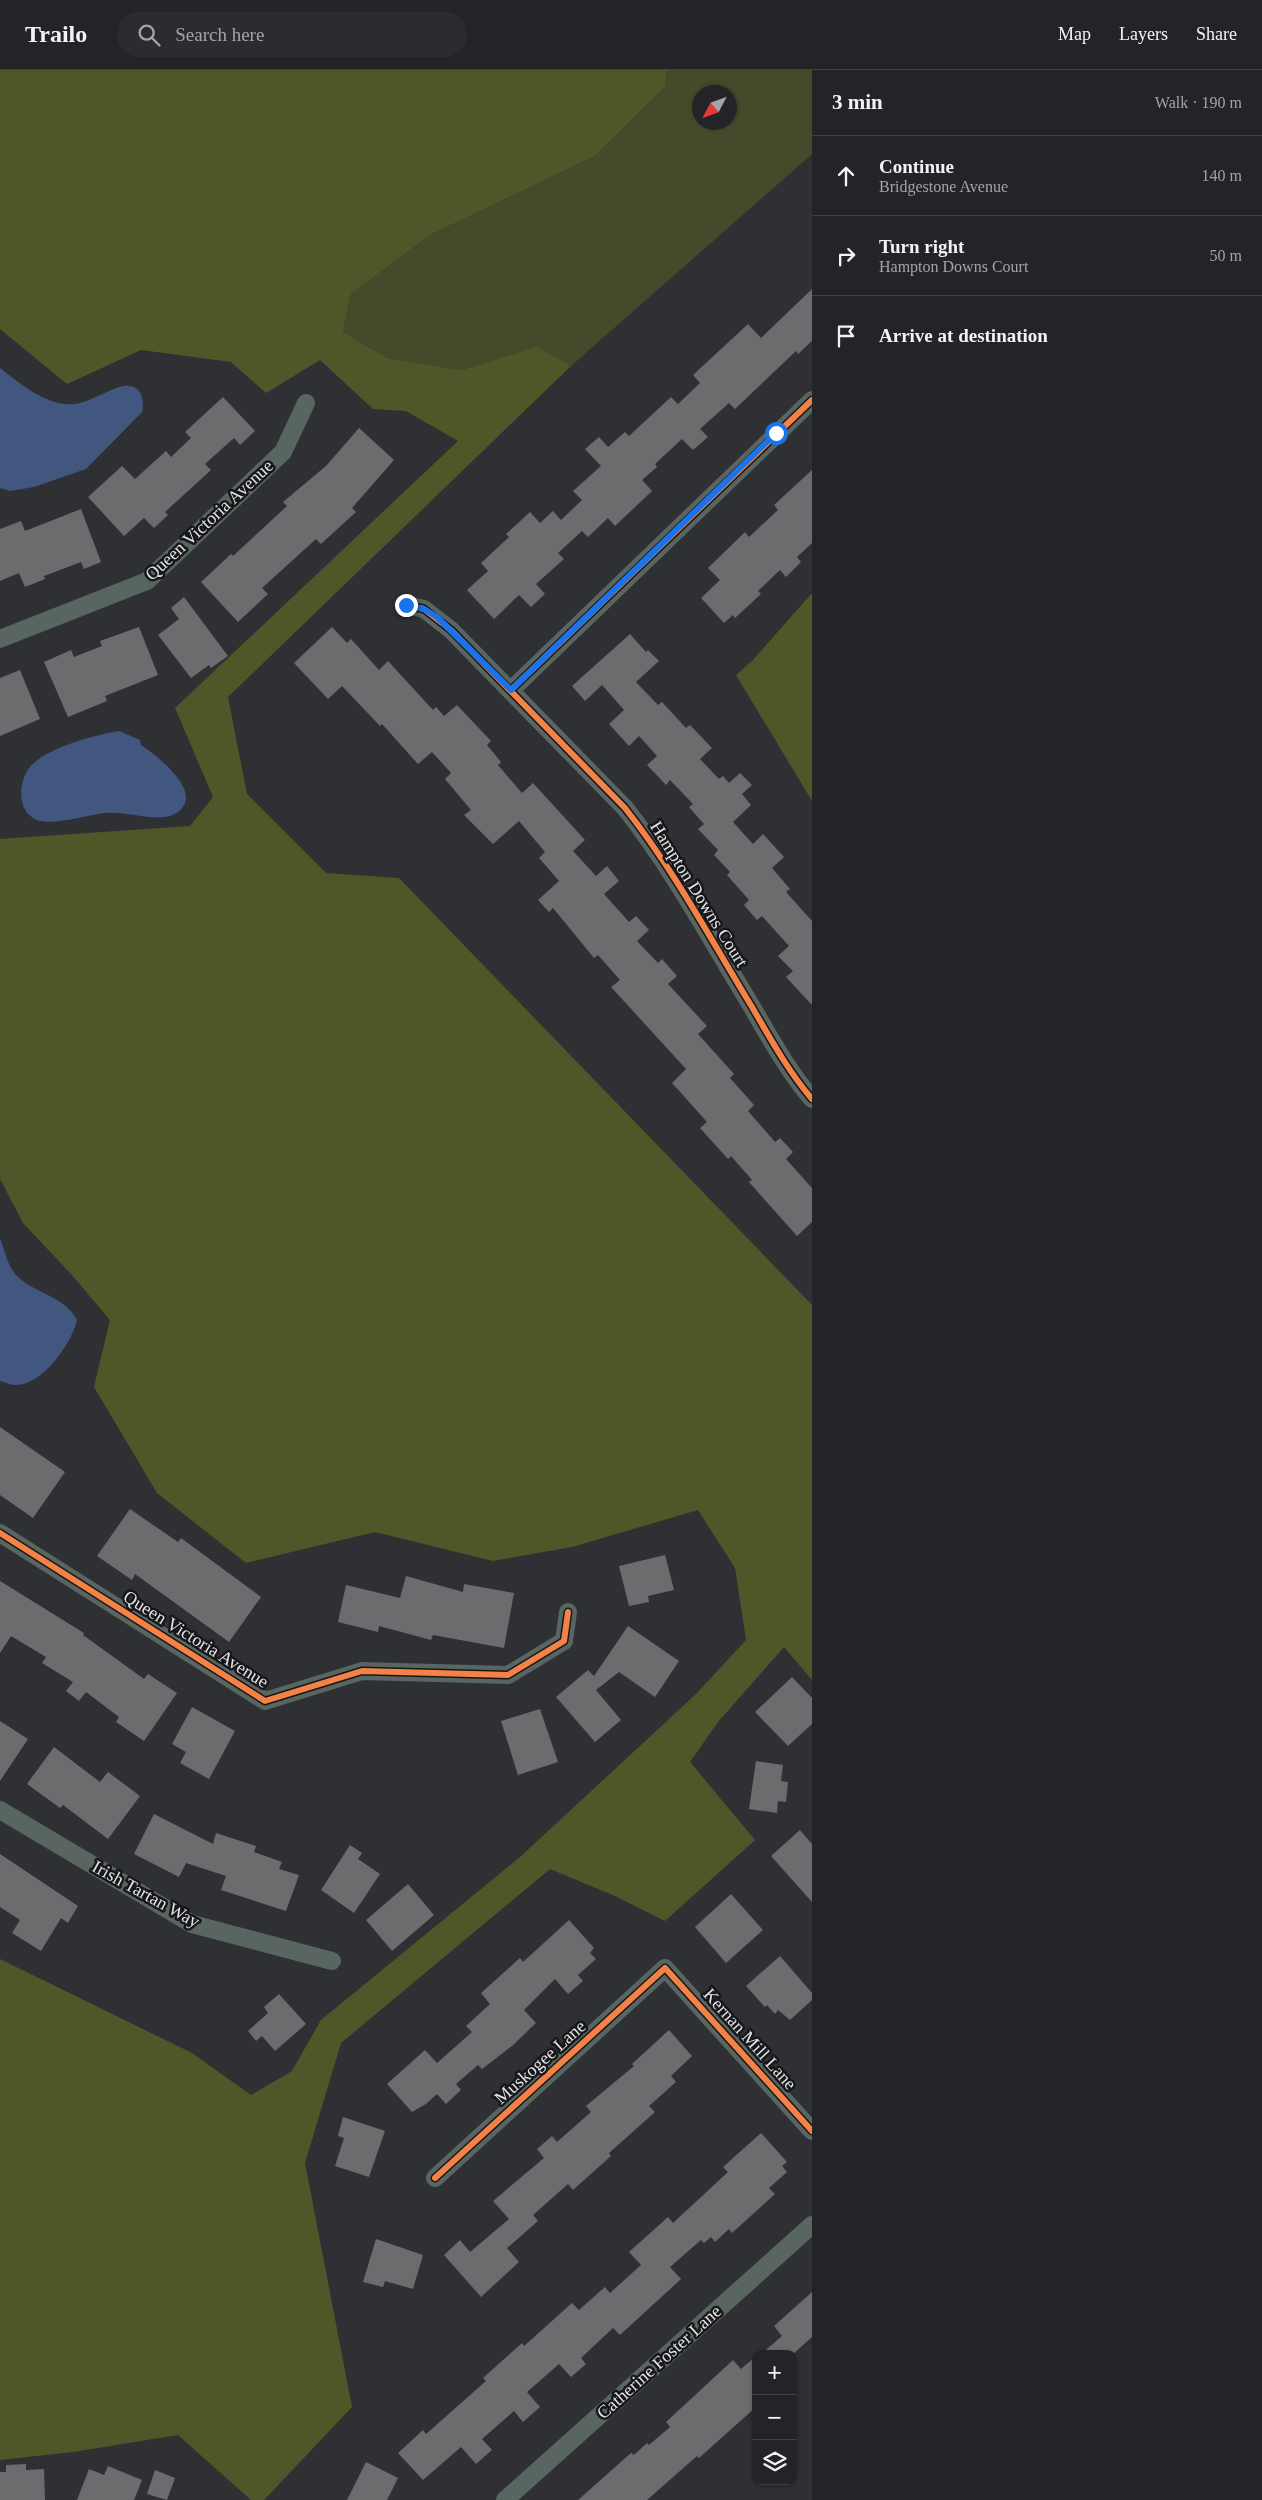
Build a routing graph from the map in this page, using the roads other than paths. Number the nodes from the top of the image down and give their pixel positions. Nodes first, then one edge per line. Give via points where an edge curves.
1 (812, 400) edge
2 (306, 403) dead end
3 (406, 605) dead end
4 (0, 639) edge
5 (511, 690) junction
6 (812, 1099) edge
7 (0, 1533) edge
8 (568, 1612) dead end
9 (0, 1810) edge
10 (332, 1961) dead end
11 (665, 1968) joint
12 (812, 2130) edge
13 (435, 2178) dead end
14 (812, 2225) edge
15 (505, 2500) edge

1 - 5 street
2 - 4 street, Queen Victoria Avenue via 283,452 147,581
3 - 5 street, Hampton Downs Court via 424,609 437,617
5 - 6 street, Hampton Downs Court via 625,808 649,838 787,1066
7 - 8 street, Queen Victoria Avenue via 265,1702 362,1671 508,1675 564,1641
9 - 10 street, Irish Tartan Way via 192,1924
11 - 12 street, Kernan Mill Lane
11 - 13 street, Muskogee Lane
14 - 15 street, Catherine Foster Lane

